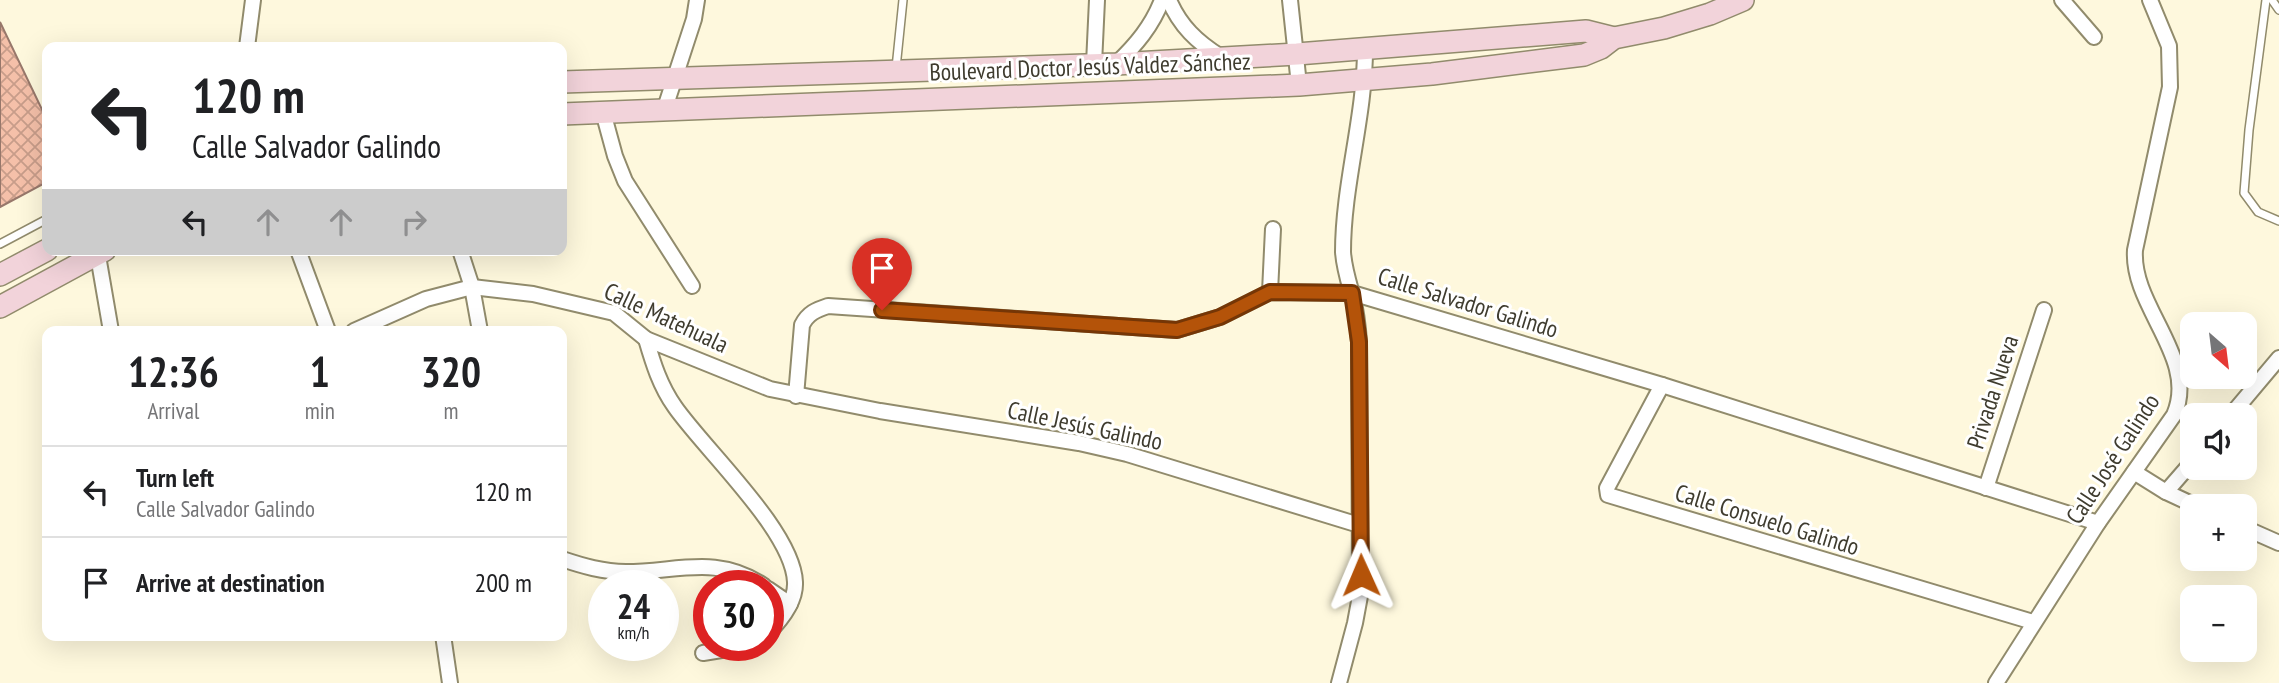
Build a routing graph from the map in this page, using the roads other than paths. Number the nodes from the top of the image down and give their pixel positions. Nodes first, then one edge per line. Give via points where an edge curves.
1 (253, 0) edge
2 (697, 0) edge
3 (902, 0) edge
4 (1097, 0) edge
5 (1162, 0) edge
6 (1168, 0) edge
7 (1290, 0) edge
8 (1743, 0) edge
9 (2062, 0) edge
10 (2150, 0) edge
11 (2266, 0) edge
12 (2272, 0) edge
13 (2279, 10) edge
14 (2094, 37) dead end
15 (1614, 38) junction
16 (248, 42) edge
17 (1364, 49) junction
18 (1297, 54) junction
19 (1221, 57) junction
20 (1094, 64) junction
21 (1116, 64) junction
22 (896, 69) junction
23 (674, 79) junction
24 (1365, 80) junction
25 (567, 82) edge
26 (1299, 85) junction
27 (664, 111) junction
28 (603, 113) junction
29 (567, 114) edge
30 (2279, 220) edge
31 (42, 222) edge
32 (1273, 229) dead end
33 (0, 244) edge
34 (42, 253) edge
35 (91, 256) edge
36 (101, 256) edge
37 (300, 256) edge
38 (462, 256) edge
39 (0, 275) edge
40 (692, 286) dead end
41 (472, 287) junction
42 (1270, 292) junction
43 (1352, 293) junction
44 (0, 307) edge
45 (2044, 310) dead end
46 (110, 326) edge
47 (326, 326) edge
48 (365, 326) edge
49 (480, 326) edge
50 (646, 339) junction
51 (2279, 358) edge
52 (1661, 385) junction
53 (796, 396) junction
54 (2241, 403) edge
55 (2134, 472) junction
56 (2180, 476) edge
57 (1986, 488) junction
58 (2166, 492) junction
59 (2180, 499) edge
60 (2098, 523) junction
61 (1359, 524) junction
62 (2257, 533) edge
63 (2279, 543) edge
64 (567, 561) edge
65 (728, 570) edge
66 (784, 600) edge
67 (790, 604) junction
68 (784, 612) edge
69 (2033, 622) junction
70 (444, 641) edge
71 (450, 683) edge
72 (1339, 683) edge
73 (1996, 683) edge

1 - 16 street
2 - 23 street
3 - 22 lane
4 - 20 street
5 - 21 street via 1146,32
6 - 19 street via 1187,31
7 - 18 street
8 - 15 main road, Boulevard Doctor Jesús Valdez Sánchez via 1687,21
9 - 14 street
10 - 55 street, Calle José Galindo via 2169,46 2171,87 2134,264 2174,361 2180,392 2174,415
11 - 30 lane via 2244,193 2258,212
12 - 13 lane
15 - 17 main road, Boulevard Doctor Jesús Valdez Sánchez via 1586,31
15 - 24 main road, Boulevard Doctor Jesús Valdez Sánchez via 1584,55
17 - 18 main road, Boulevard Doctor Jesús Valdez Sánchez
17 - 24 street
18 - 19 main road, Boulevard Doctor Jesús Valdez Sánchez
18 - 26 street
19 - 21 main road, Boulevard Doctor Jesús Valdez Sánchez
20 - 21 main road, Boulevard Doctor Jesús Valdez Sánchez
20 - 22 main road, Boulevard Doctor Jesús Valdez Sánchez
22 - 23 main road, Boulevard Doctor Jesús Valdez Sánchez
23 - 25 main road, Boulevard Doctor Jesús Valdez Sánchez
23 - 27 street
24 - 26 main road, Boulevard Doctor Jesús Valdez Sánchez
24 - 43 street via 1349,176 1343,251
26 - 27 main road, Boulevard Doctor Jesús Valdez Sánchez
27 - 28 main road, Boulevard Doctor Jesús Valdez Sánchez
28 - 29 main road, Boulevard Doctor Jesús Valdez Sánchez
28 - 40 street via 625,181
31 - 33 lane
32 - 42 street
34 - 39 main road
35 - 44 main road
36 - 46 street
37 - 47 street
38 - 41 street
41 - 48 street, Calle Matehuala via 426,299
41 - 49 street
41 - 50 street, Calle Matehuala via 602,309
42 - 43 street, Calle Salvador Galindo
42 - 53 street, Calle Salvador Galindo via 1220,317 1177,330 828,306 814,311 802,325
43 - 52 street, Calle Salvador Galindo
43 - 61 street via 1359,342
45 - 57 street, Privada Nueva
50 - 53 street, Calle Matehuala
50 - 67 street via 657,376 675,407 773,528 795,583
51 - 54 street
52 - 57 street, Calle Salvador Galindo
52 - 69 street, Calle Consuelo Galindo via 1606,488 1608,495
53 - 61 street, Calle Jesús Galindo via 1079,443
55 - 58 street
55 - 60 street, Calle José Galindo
56 - 58 street
57 - 60 street, Calle Salvador Galindo
58 - 59 street
60 - 69 street, Calle José Galindo
61 - 72 street via 1360,596
62 - 63 street
64 - 65 street via 628,572 669,567
66 - 67 street
67 - 68 street
69 - 73 street, Calle José Galindo
70 - 71 street

